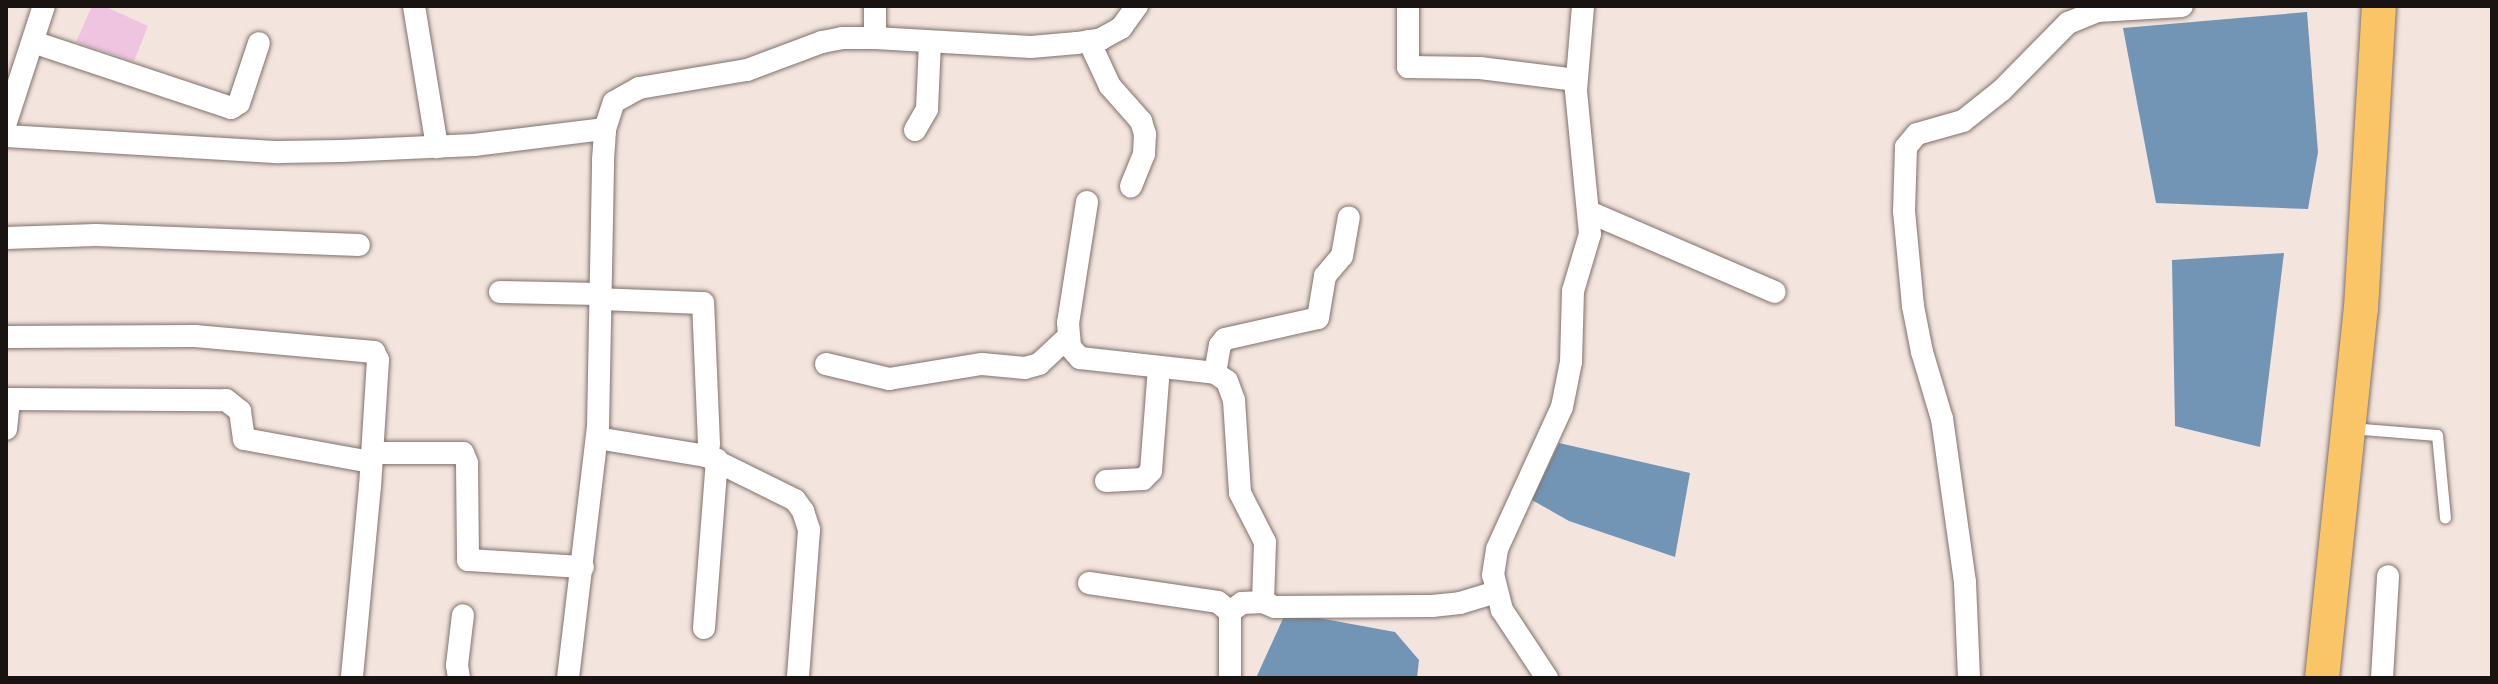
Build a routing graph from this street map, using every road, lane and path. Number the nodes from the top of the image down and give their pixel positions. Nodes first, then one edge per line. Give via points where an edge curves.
1 (44, 6) edge
2 (414, 6) edge
3 (875, 6) edge
4 (1137, 6) edge
5 (1408, 6) edge
6 (1583, 6) edge
7 (2182, 6) edge
8 (2379, 6) edge
9 (2096, 8) edge
10 (875, 38) junction
11 (1089, 41) junction
12 (33, 42) junction
13 (930, 42) junction
14 (259, 43) dead end
15 (1576, 80) junction
16 (6, 122) edge
17 (605, 129) junction
18 (915, 130) dead end
19 (6, 136) edge
20 (437, 147) junction
21 (1131, 186) dead end
22 (1087, 202) dead end
23 (1589, 212) junction
24 (1349, 218) dead end
25 (6, 238) edge
26 (359, 245) dead end
27 (500, 292) dead end
28 (1775, 292) dead end
29 (600, 297) junction
30 (6, 337) edge
31 (1068, 337) junction
32 (826, 364) dead end
33 (1159, 368) junction
34 (1215, 373) junction
35 (8, 399) edge
36 (2349, 428) junction
37 (6, 429) edge
38 (597, 438) junction
39 (372, 458) junction
40 (712, 458) junction
41 (1106, 481) dead end
42 (2445, 518) dead end
43 (583, 567) junction
44 (2388, 576) dead end
45 (1089, 583) dead end
46 (1495, 592) junction
47 (1263, 602) junction
48 (1230, 612) junction
49 (463, 615) dead end
50 (704, 628) dead end
51 (352, 678) edge
52 (459, 678) edge
53 (568, 678) edge
54 (798, 678) edge
55 (1230, 678) edge
56 (1547, 678) edge
57 (1969, 678) edge
58 (2322, 678) edge
59 (2382, 678) edge

1 - 12 street
2 - 20 street
3 - 10 street
4 - 11 street via 1121,28
5 - 15 street via 1408,67 1480,68
6 - 15 street
7 - 9 street
8 - 36 main road
9 - 57 street via 2068,23 1963,121 1917,134 1906,147 1904,211 1913,306 1944,434 1965,582
10 - 13 street
10 - 17 street via 822,42 747,70 626,92 614,102
11 - 13 street via 1031,47
11 - 21 street via 1110,86 1141,121 1145,134 1144,154
12 - 14 street via 226,108 239,103
12 - 16 street
13 - 18 street via 927,109
15 - 23 street
17 - 20 street
17 - 29 street
19 - 20 street via 279,152
22 - 31 street
23 - 28 street
23 - 46 street via 1589,246 1572,300 1566,390 1497,549
24 - 34 street via 1342,256 1325,276 1318,318 1225,339
25 - 26 street via 96,235
27 - 29 street
29 - 38 street
29 - 40 street via 703,303
30 - 39 street via 195,336 374,352 378,360
31 - 32 street via 1039,364 1025,368 982,364 889,379
31 - 33 street via 1080,358
33 - 34 street
33 - 41 street via 1151,471 1143,479
34 - 47 street via 1232,389 1240,493 1265,542
35 - 37 street
35 - 39 street via 226,400 240,411 244,439
36 - 42 lane via 2437,435
36 - 58 main road
38 - 40 street
38 - 43 street
39 - 43 street via 463,453 468,560
39 - 51 street
40 - 50 street
40 - 54 street via 795,500 803,511 809,530
43 - 53 street
44 - 59 street
45 - 48 street via 1218,602
46 - 47 street via 1432,606 1275,607
46 - 56 street
47 - 48 street via 1242,603
48 - 55 street
49 - 52 street

